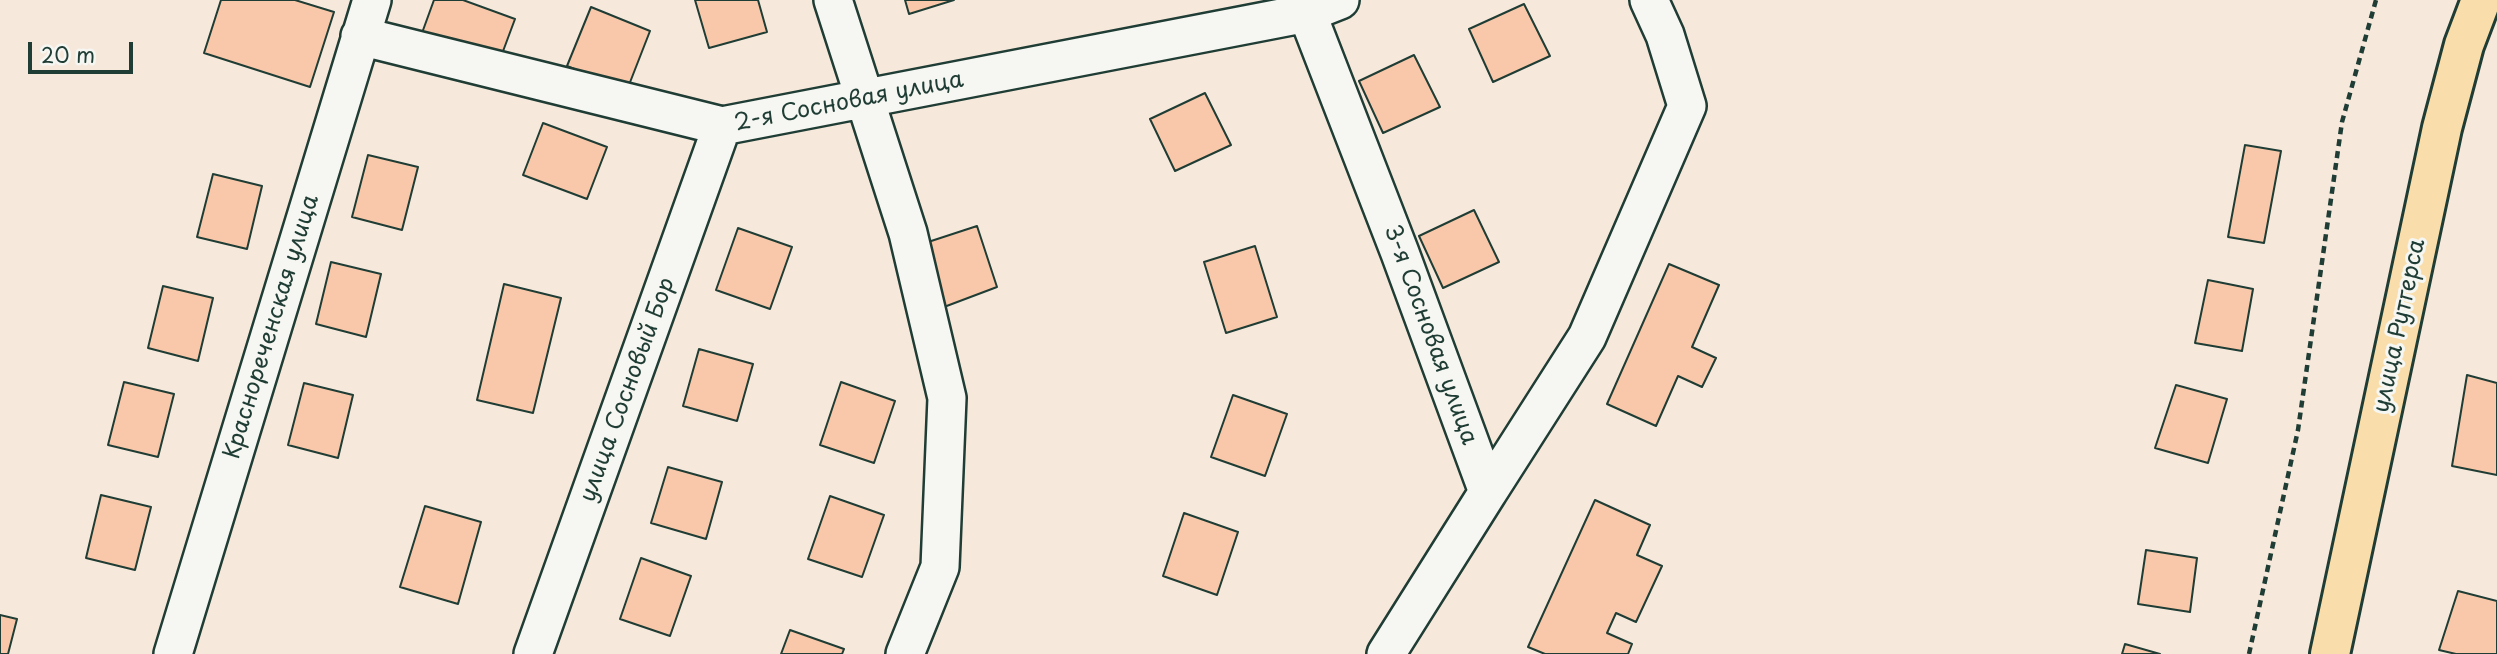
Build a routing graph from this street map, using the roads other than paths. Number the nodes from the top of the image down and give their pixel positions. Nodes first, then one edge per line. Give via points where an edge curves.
1 (372, 0) edge
2 (834, 0) edge
3 (1649, 0) edge
4 (2480, 0) edge
5 (1317, 4) edge
6 (360, 36) junction
7 (865, 99) junction
8 (722, 126) junction
9 (1488, 492) junction
10 (173, 654) edge
11 (534, 654) edge
12 (905, 654) edge
13 (1386, 654) edge
14 (2330, 654) edge

1 - 6 street, Краснореченская улица
2 - 7 street
3 - 9 street via 1687,106 1587,337
4 - 14 main road, улица Рутгерса via 2442,128
5 - 7 street, 2-я Сосновая улица
5 - 9 street, 3-я Сосновая улица via 1400,253
6 - 8 street, 2-я Сосновая улица
6 - 10 street, Краснореченская улица
7 - 8 street, 2-я Сосновая улица
7 - 12 street via 908,233 947,398 940,567
8 - 11 street, улица Сосновый Бор
9 - 13 street

